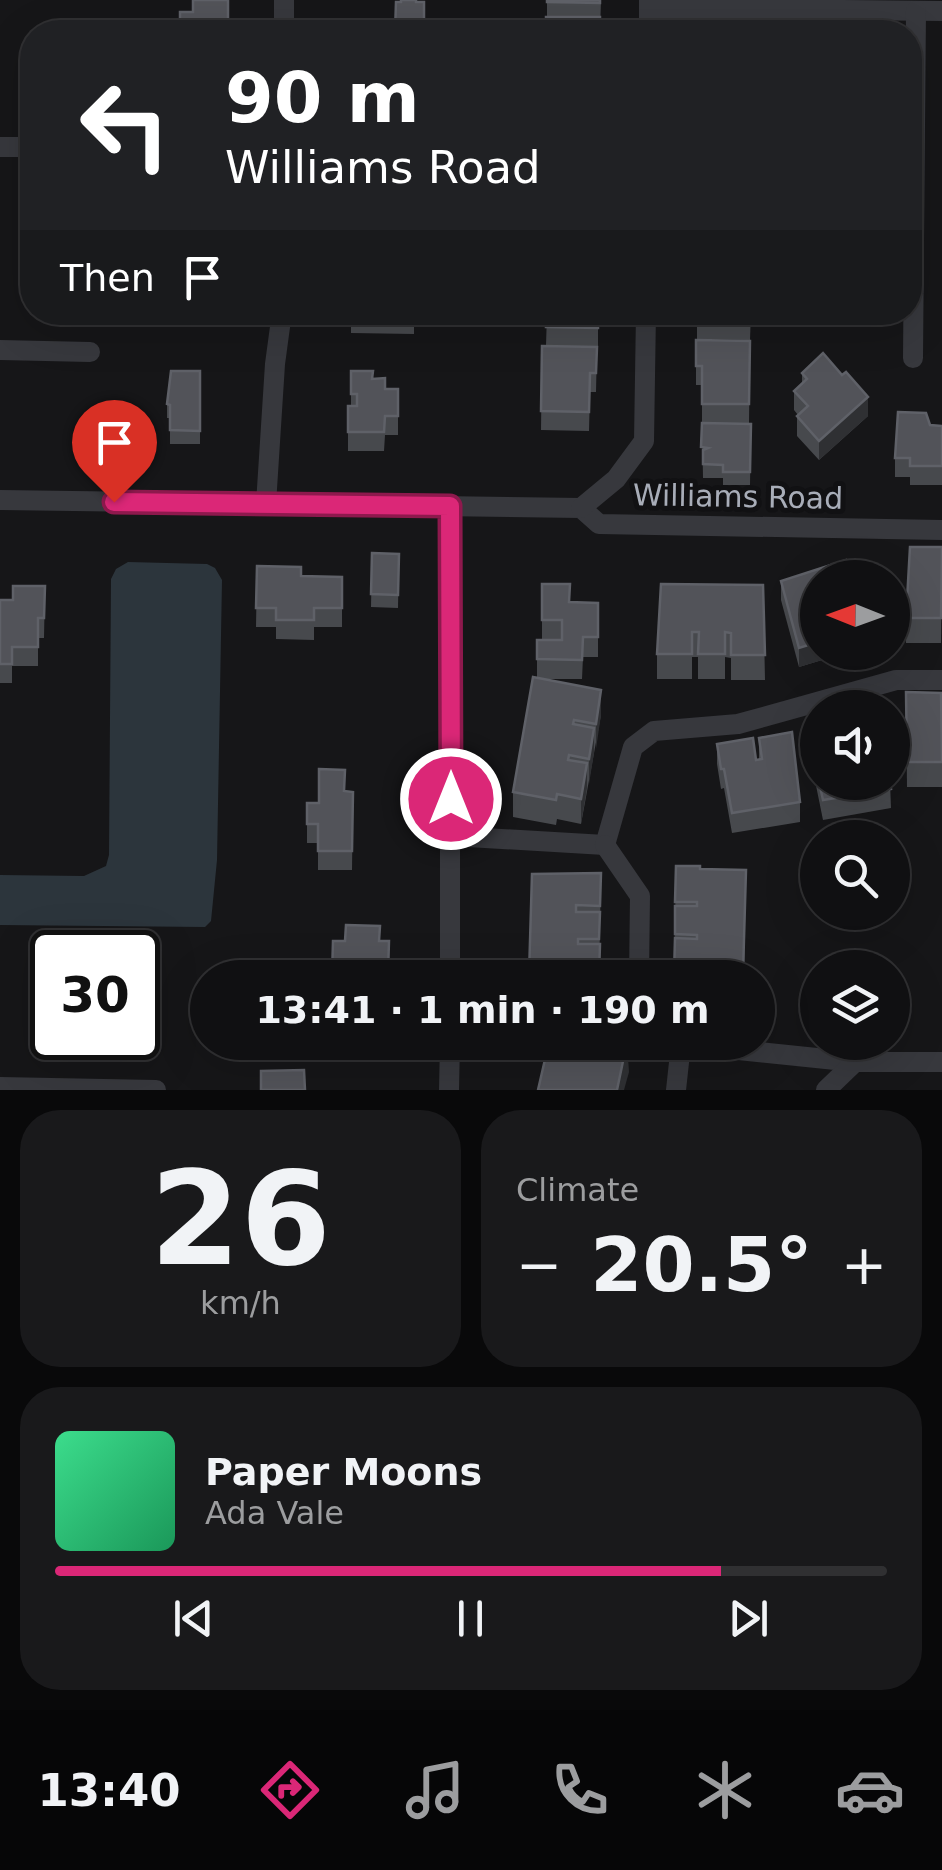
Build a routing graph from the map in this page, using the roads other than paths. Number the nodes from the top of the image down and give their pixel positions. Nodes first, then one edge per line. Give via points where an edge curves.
1 (649, 4) edge
2 (916, 11) junction
3 (942, 11) edge
4 (916, 20) edge
5 (280, 325) edge
6 (646, 325) edge
7 (913, 325) edge
8 (0, 350) edge
9 (90, 352) dead end
10 (913, 358) dead end
11 (0, 500) edge
12 (266, 504) junction
13 (450, 506) junction
14 (581, 508) junction
15 (942, 530) edge
16 (942, 680) edge
17 (452, 836) junction
18 (605, 845) junction
19 (450, 960) edge
20 (640, 960) edge
21 (775, 1054) edge
22 (450, 1060) edge
23 (679, 1060) edge
24 (855, 1062) junction
25 (942, 1062) edge
26 (0, 1088) edge
27 (156, 1090) edge
28 (450, 1090) edge
29 (676, 1090) edge
30 (826, 1090) edge

1 - 2 street
2 - 3 street
2 - 4 street
5 - 12 street
6 - 14 street via 644,441 616,479
7 - 10 street
8 - 9 street
11 - 12 street, Williams Road
12 - 13 street, Williams Road
13 - 14 street, Williams Road
13 - 17 street
14 - 15 street, Williams Road via 599,524
16 - 18 street via 896,680 738,724 654,731 633,748
17 - 18 street
17 - 19 street
18 - 20 street via 640,896
21 - 24 street
22 - 28 street
23 - 29 street
24 - 25 street
24 - 30 street
26 - 27 street

